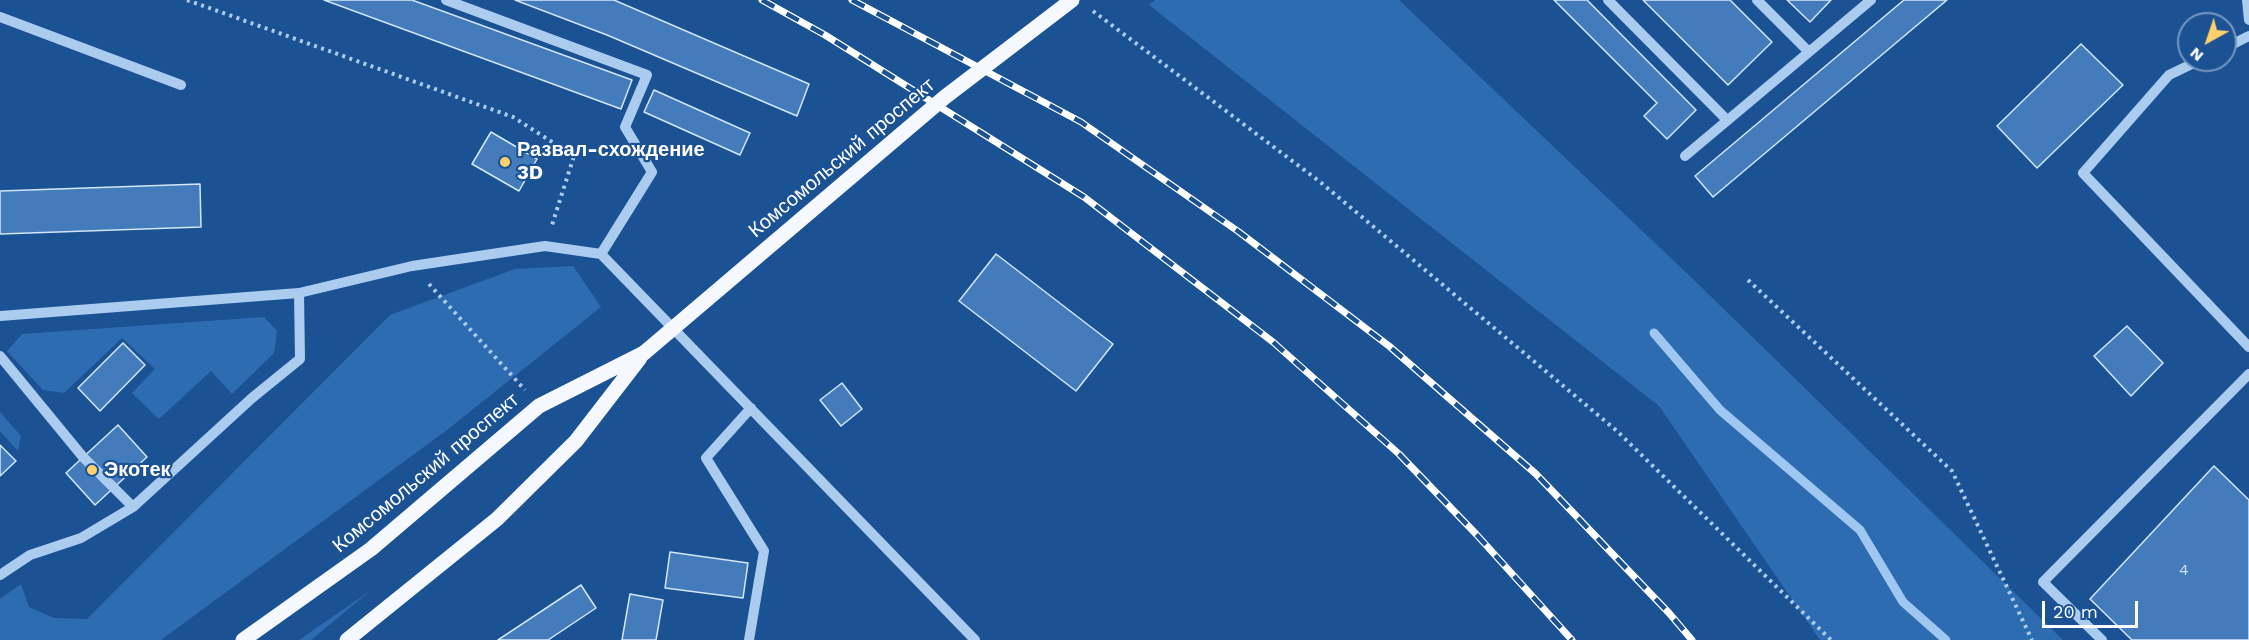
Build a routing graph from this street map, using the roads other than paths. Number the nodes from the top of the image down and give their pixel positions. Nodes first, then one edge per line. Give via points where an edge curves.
1 (446, 0) edge
2 (1072, 0) edge
3 (1608, 0) edge
4 (1757, 0) edge
5 (1871, 0) edge
6 (2247, 0) edge
7 (0, 17) edge
8 (2249, 20) edge
9 (1809, 52) junction
10 (2177, 71) edge
11 (181, 85) dead end
12 (1727, 120) junction
13 (1685, 156) dead end
14 (602, 254) junction
15 (299, 292) junction
16 (0, 316) edge
17 (2249, 347) edge
18 (644, 353) junction
19 (0, 356) edge
20 (2249, 374) edge
21 (751, 408) junction
22 (133, 507) junction
23 (0, 575) edge
24 (243, 640) edge
25 (347, 640) edge
26 (748, 640) edge
27 (975, 640) edge
28 (2102, 640) edge

1 - 14 lane via 647,75 625,127 652,172
2 - 18 main road, Комсомольский проспект, bridge via 945,97
3 - 12 lane
4 - 9 lane
5 - 9 lane
6 - 8 lane
7 - 11 lane
9 - 12 lane
10 - 17 lane via 2169,75 2083,173
12 - 13 lane
14 - 15 lane via 545,246 412,266
14 - 21 lane
15 - 16 lane
15 - 22 lane via 300,359
18 - 24 main road, Комсомольский проспект via 539,406 371,549
18 - 25 main road, Комсомольский проспект via 576,441 497,519
19 - 22 lane via 83,457
20 - 28 lane via 2043,582
21 - 26 lane via 706,458 764,551
21 - 27 lane
22 - 23 lane via 81,538 30,555

